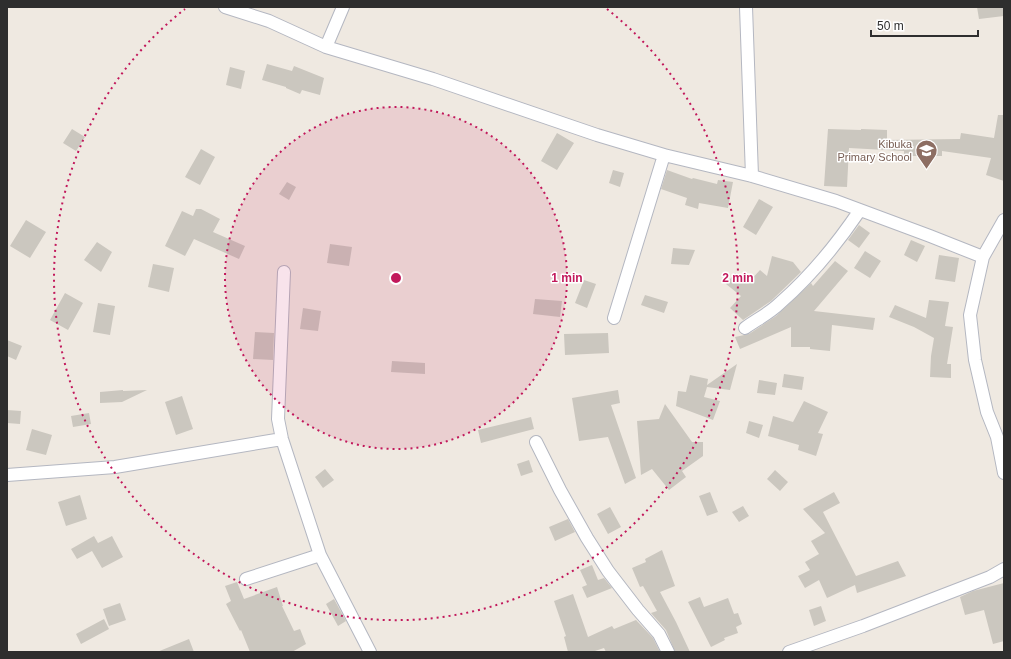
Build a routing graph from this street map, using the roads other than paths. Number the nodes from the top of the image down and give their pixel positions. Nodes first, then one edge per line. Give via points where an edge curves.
1 (225, 7) edge
2 (343, 7) edge
3 (746, 7) edge
4 (326, 47) junction
5 (664, 155) junction
6 (752, 176) junction
7 (860, 210) junction
8 (1004, 220) edge
9 (983, 257) junction
10 (284, 272) dead end
11 (614, 318) dead end
12 (745, 328) dead end
13 (282, 439) junction
14 (536, 442) dead end
15 (1004, 473) edge
16 (7, 475) edge
17 (320, 555) junction
18 (1004, 569) edge
19 (246, 579) dead end
20 (368, 651) edge
21 (668, 652) edge
22 (789, 652) edge

1 - 4 street via 269,21
2 - 4 street
3 - 6 street
4 - 5 street via 433,78 597,135
5 - 6 street
5 - 11 street
6 - 7 street
7 - 9 street
7 - 12 street via 839,240 779,304
8 - 9 street
9 - 15 street via 970,315 973,346 987,412 997,437
10 - 13 street via 278,418
13 - 16 street via 115,467
13 - 17 street
14 - 21 street via 587,538 608,571 659,634
17 - 19 street
17 - 20 street
18 - 22 street via 990,577

